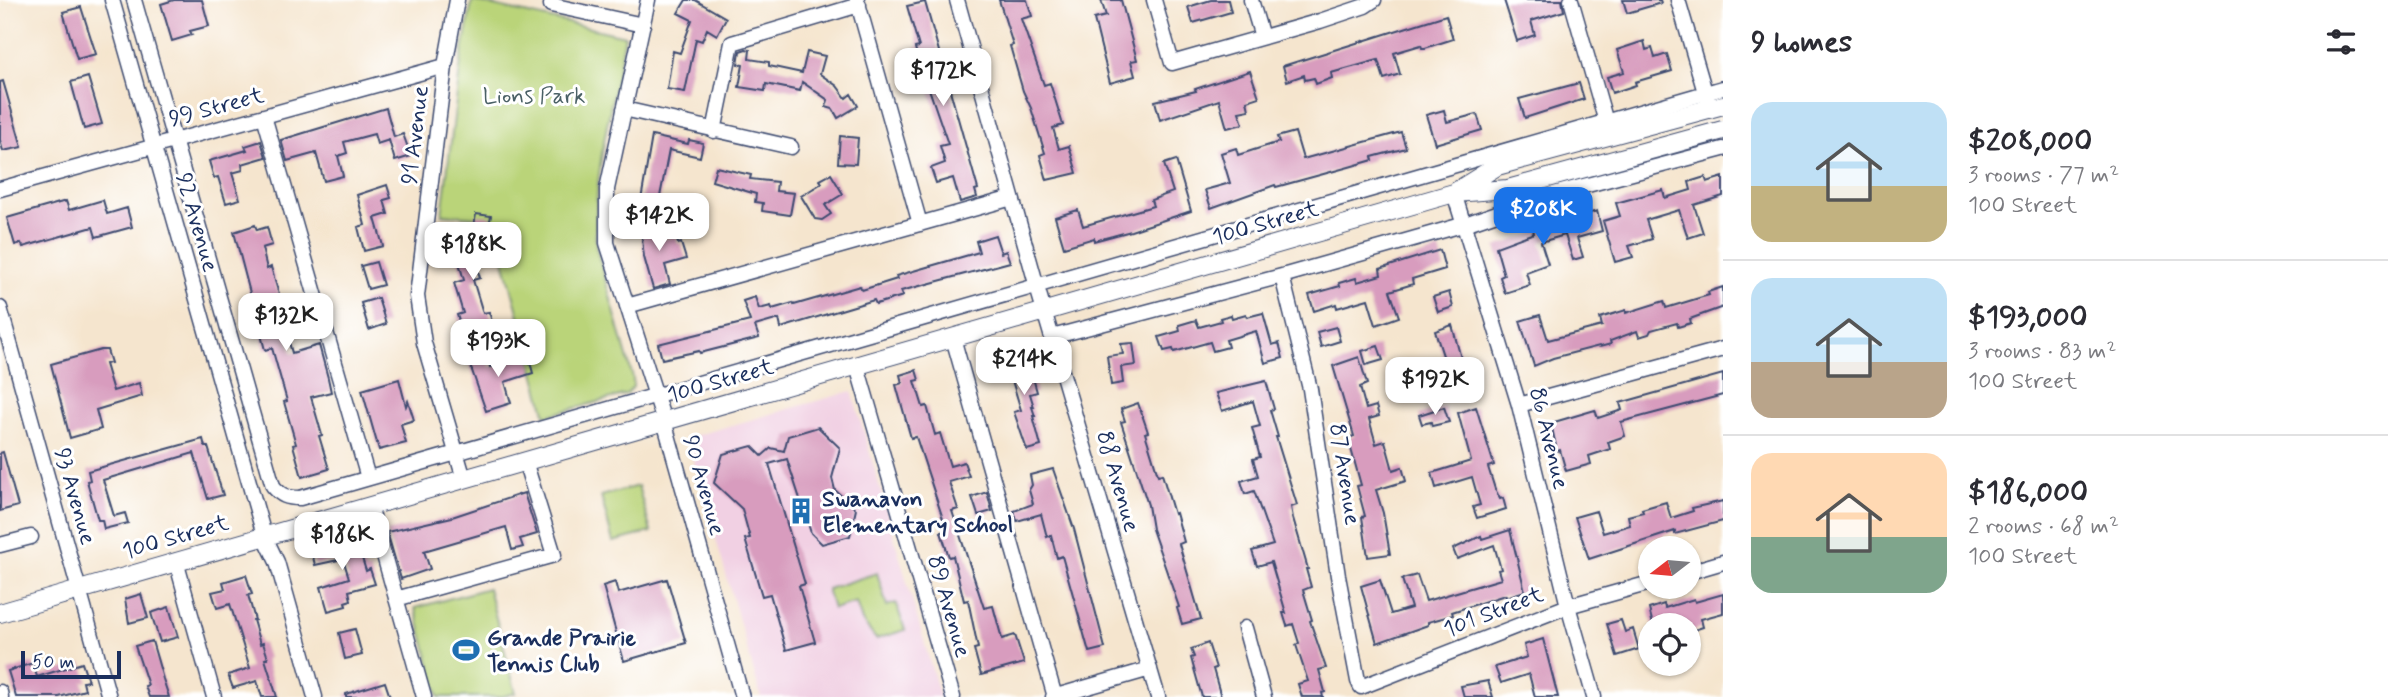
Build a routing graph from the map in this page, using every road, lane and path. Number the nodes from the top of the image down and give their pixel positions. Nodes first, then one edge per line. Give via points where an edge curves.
1 (111, 0) edge
2 (134, 0) edge
3 (457, 0) edge
4 (648, 0) edge
5 (957, 0) edge
6 (1154, 0) edge
7 (1251, 0) edge
8 (1374, 0) edge
9 (1571, 0) edge
10 (1678, 0) edge
11 (552, 3) edge
12 (858, 3) edge
13 (643, 25) junction
14 (1262, 37) junction
15 (445, 66) junction
16 (1723, 88) edge
17 (1713, 102) edge
18 (624, 109) junction
19 (264, 116) junction
20 (1606, 122) junction
21 (1723, 130) edge
22 (714, 131) junction
23 (175, 141) junction
24 (153, 146) junction
25 (791, 147) dead end
26 (1723, 149) edge
27 (0, 189) edge
28 (1454, 193) junction
29 (1012, 198) junction
30 (920, 224) junction
31 (1462, 225) junction
32 (1282, 276) junction
33 (1037, 287) junction
34 (627, 306) junction
35 (0, 308) edge
36 (1044, 311) junction
37 (1052, 337) junction
38 (953, 338) junction
39 (1723, 349) edge
40 (857, 366) junction
41 (655, 394) junction
42 (1519, 405) junction
43 (253, 420) junction
44 (664, 421) junction
45 (233, 425) junction
46 (456, 452) junction
47 (525, 461) junction
48 (368, 478) junction
49 (464, 479) junction
50 (289, 498) joint
51 (370, 506) junction
52 (264, 535) junction
53 (31, 537) dead end
54 (0, 545) edge
55 (176, 561) junction
56 (1723, 562) edge
57 (1701, 568) edge
58 (1638, 586) edge
59 (79, 590) junction
60 (396, 599) junction
61 (1568, 606) junction
62 (0, 613) edge
63 (1245, 628) dead end
64 (1150, 668) junction
65 (1358, 681) joint
66 (0, 692) edge
67 (1, 697) edge
68 (109, 697) edge
69 (214, 697) edge
70 (315, 697) edge
71 (424, 697) edge
72 (742, 697) edge
73 (953, 697) edge
74 (1054, 697) edge
75 (1158, 697) edge
76 (1264, 697) edge
77 (1594, 697) edge

1 - 24 street, 92 Avenue
2 - 23 street, 92 Avenue
3 - 15 street, 91 Avenue
4 - 13 street, 90 Avenue
5 - 29 street, 88 Avenue
6 - 14 street via 1172,63
7 - 14 street
8 - 14 street
9 - 20 street
10 - 17 street
11 - 13 street
12 - 22 street via 732,43
12 - 30 street
13 - 18 street, 90 Avenue
15 - 19 street, 99 Street
15 - 46 street, 91 Avenue via 417,296 424,343
16 - 17 street, 100 Street
17 - 20 street, 100 Street
17 - 28 main road, 100 Street via 1497,166
18 - 22 street
18 - 34 street, 90 Avenue via 607,189 607,243
19 - 23 street, 99 Street
19 - 48 street
20 - 33 street, 100 Street
21 - 28 main road, 100 Street via 1508,189
22 - 25 street
23 - 24 street, 99 Street
23 - 43 street, 92 Avenue
24 - 27 street, 99 Street
24 - 45 street, 92 Avenue
26 - 31 street via 1546,196
28 - 31 street, 86 Avenue
28 - 36 main road, 100 Street
29 - 30 street
29 - 33 street, 88 Avenue
30 - 34 street
31 - 32 street
31 - 42 street, 86 Avenue
32 - 37 street
32 - 65 street, 87 Avenue via 1310,389
33 - 36 street, 88 Avenue
33 - 41 street, 100 Street
34 - 41 street, 90 Avenue
35 - 59 street, 93 Avenue
36 - 37 street, 88 Avenue
36 - 38 main road, 100 Street
37 - 64 street, 88 Avenue
38 - 40 main road, 100 Street
38 - 74 street
39 - 42 street
40 - 44 main road, 100 Street
40 - 73 street, 89 Avenue
41 - 44 street, 90 Avenue
41 - 46 street, 100 Street
42 - 61 street, 86 Avenue
43 - 45 street
43 - 50 street, 92 Avenue via 273,485
44 - 47 main road, 100 Street
44 - 72 street, 90 Avenue
45 - 52 street, 92 Avenue
46 - 48 street, 100 Street
46 - 49 street, 91 Avenue
47 - 49 main road, 100 Street
47 - 60 street via 554,555
48 - 50 street, 100 Street
49 - 51 main road, 100 Street
51 - 52 main road, 100 Street
51 - 60 street
52 - 55 main road, 100 Street
52 - 70 street, 92 Avenue via 277,562
53 - 54 street
55 - 59 main road, 100 Street
55 - 69 street
56 - 57 street
58 - 61 street, 101 Street
59 - 62 main road, 100 Street
59 - 68 street, 93 Avenue
60 - 71 street
61 - 65 street, 101 Street via 1361,687
61 - 77 street, 86 Avenue
63 - 76 street
64 - 74 street
64 - 75 street, 88 Avenue
66 - 67 street

